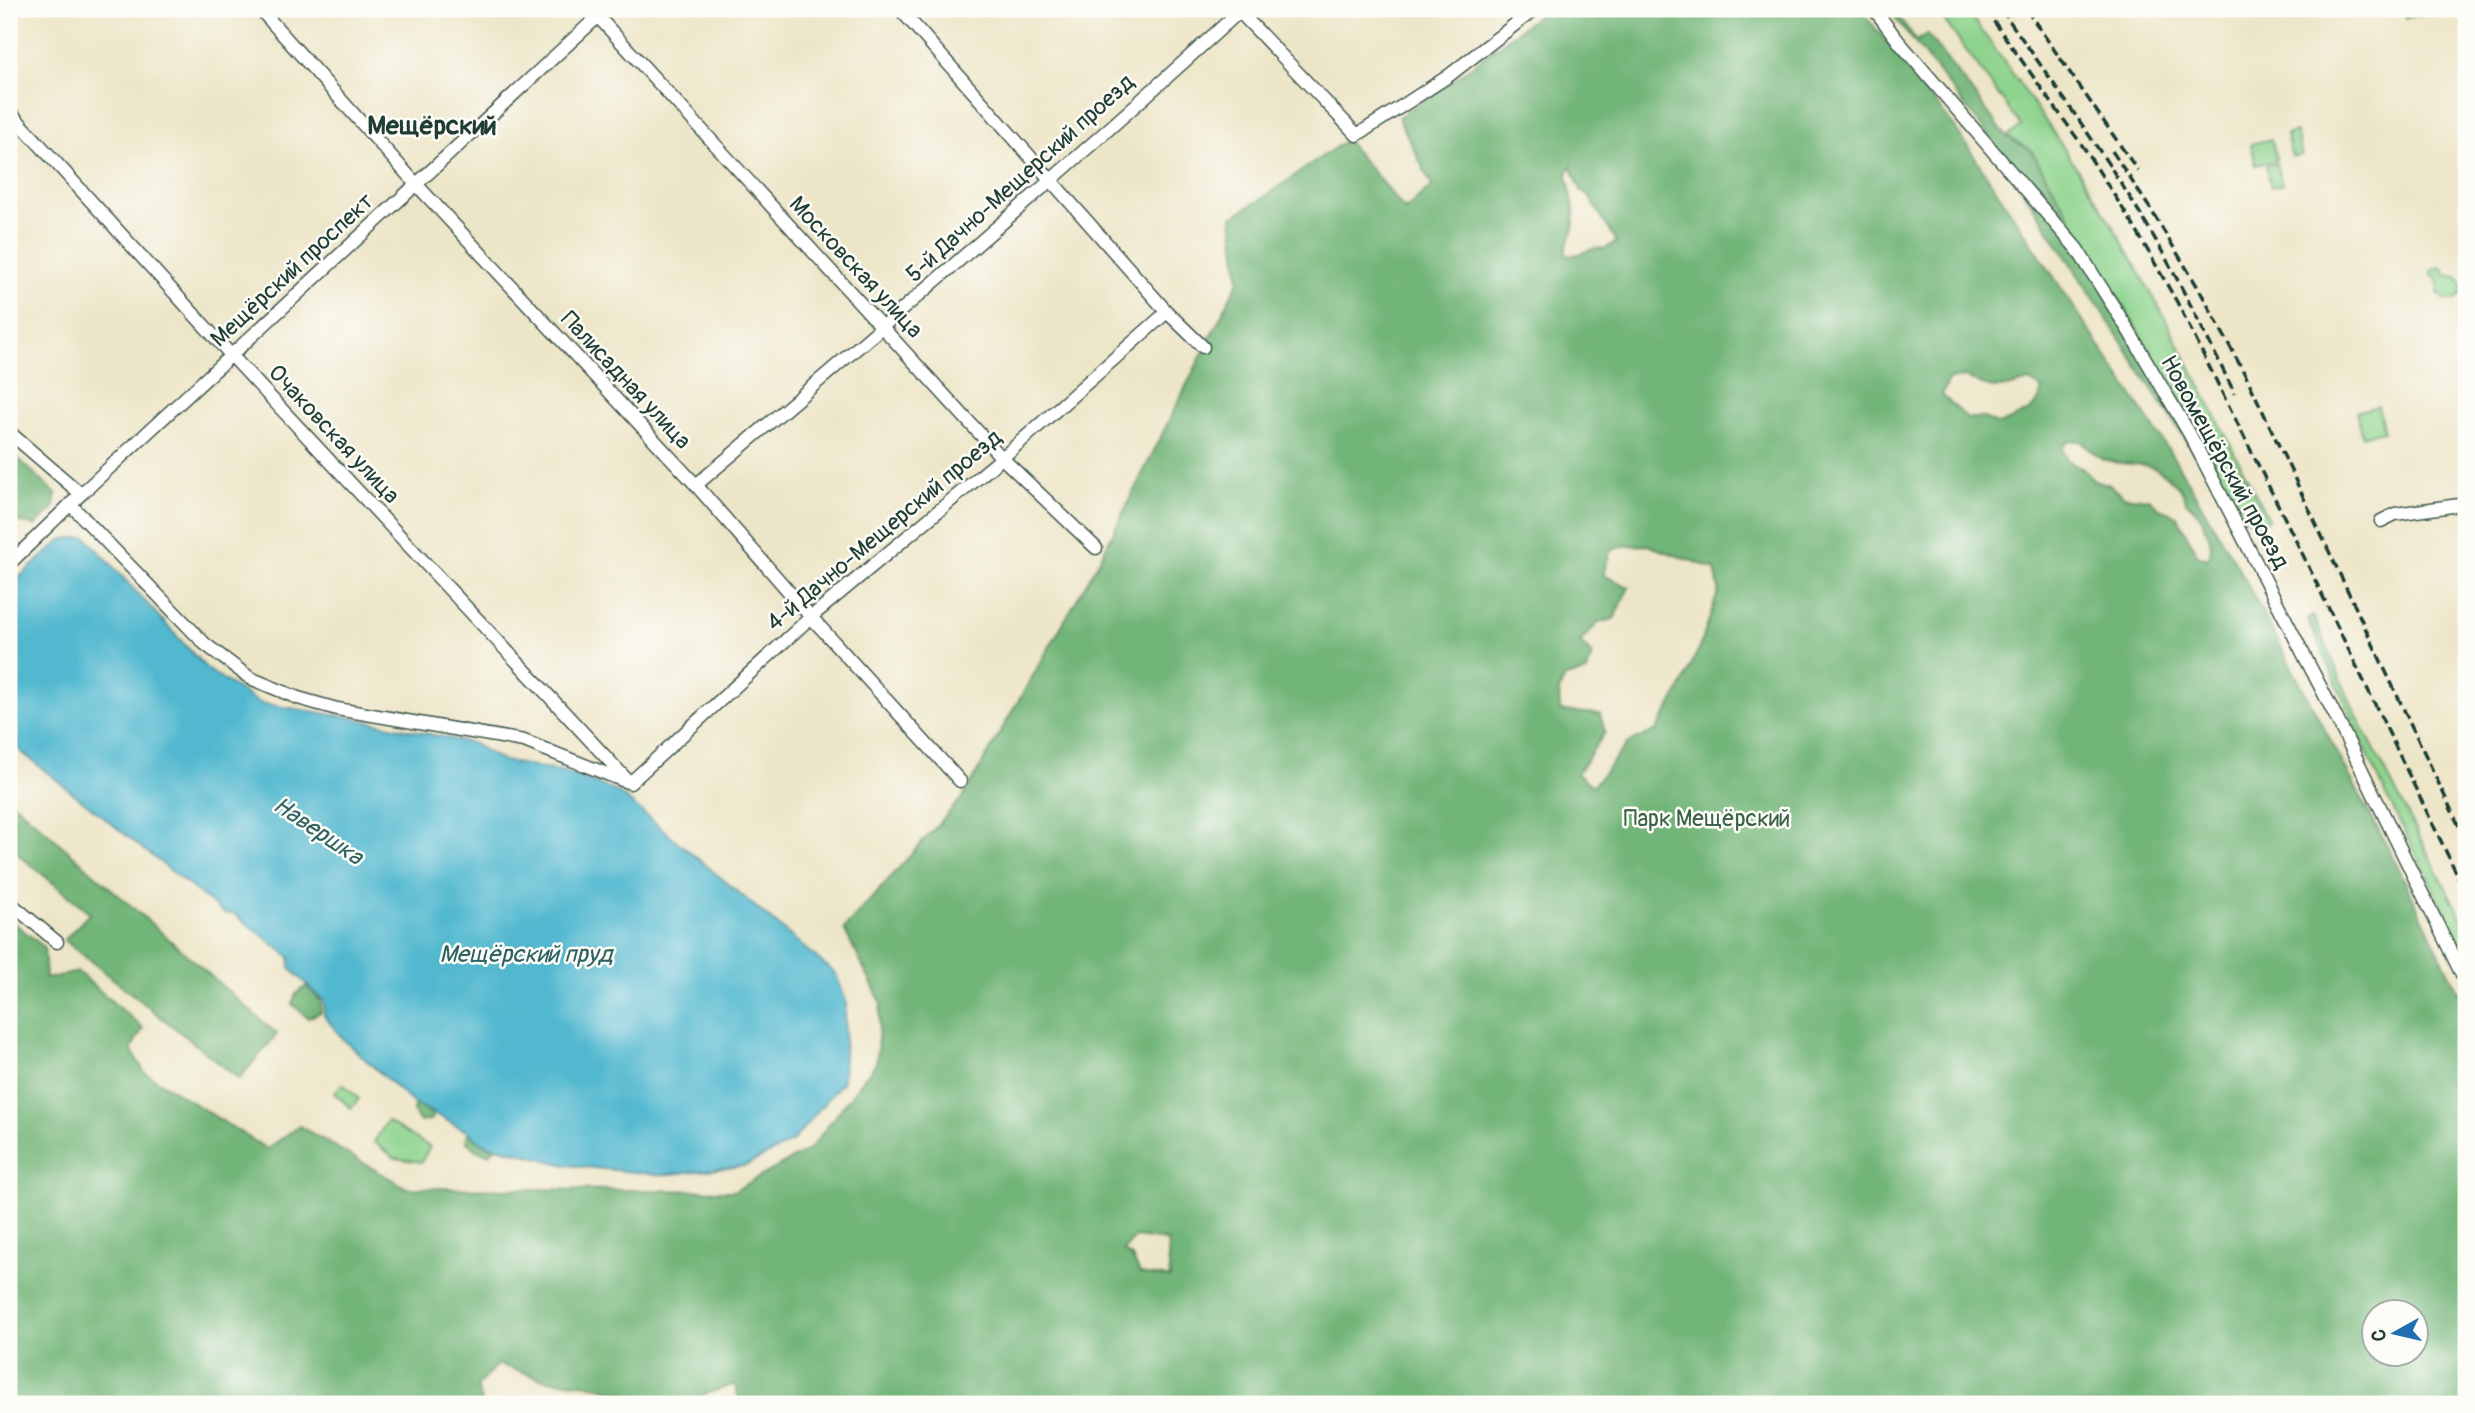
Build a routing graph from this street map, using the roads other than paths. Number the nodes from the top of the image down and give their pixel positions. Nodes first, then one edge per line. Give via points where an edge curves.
1 (260, 9) edge
2 (900, 9) edge
3 (1535, 9) edge
4 (1874, 9) edge
5 (1239, 10) edge
6 (598, 11) edge
7 (9, 111) edge
8 (1052, 180) junction
9 (416, 184) junction
10 (1167, 312) junction
11 (883, 328) junction
12 (1203, 346) dead end
13 (231, 355) junction
14 (9, 432) edge
15 (1002, 458) junction
16 (696, 485) junction
17 (81, 494) junction
18 (70, 504) junction
19 (2466, 504) edge
20 (2381, 520) dead end
21 (1096, 548) dead end
22 (9, 564) edge
23 (811, 617) junction
24 (960, 781) dead end
25 (630, 783) junction
26 (9, 902) edge
27 (57, 942) dead end
28 (2466, 983) edge

1 - 9 street, Палисадная улица
2 - 8 street
3 - 5 street via 1447,77 1357,135
4 - 28 street, Новомещёрский проезд via 2077,249 2127,328 2189,433 2298,642
5 - 8 street, 5-й Дачно-Мещерский проезд
6 - 9 street, Мещёрский проспект
6 - 11 street, Московская улица
7 - 13 street, Очаковская улица
8 - 10 street
8 - 11 street, 5-й Дачно-Мещерский проезд
9 - 13 street, Мещёрский проспект
9 - 16 street, Палисадная улица
10 - 12 street
10 - 15 street, 4-й Дачно-Мещерский проезд
11 - 15 street, Московская улица
11 - 16 street, 5-й Дачно-Мещерский проезд
13 - 17 street, Мещёрский проспект
13 - 25 street, Очаковская улица
14 - 17 street
15 - 21 street, Московская улица
15 - 23 street, 4-й Дачно-Мещерский проезд
16 - 23 street, Палисадная улица
17 - 18 street, Мещёрский проспект
18 - 22 street, Мещёрский проспект
18 - 25 street via 205,644 250,678 337,709 524,741
19 - 20 street
23 - 24 street, Палисадная улица
23 - 25 street, 4-й Дачно-Мещерский проезд
26 - 27 street

